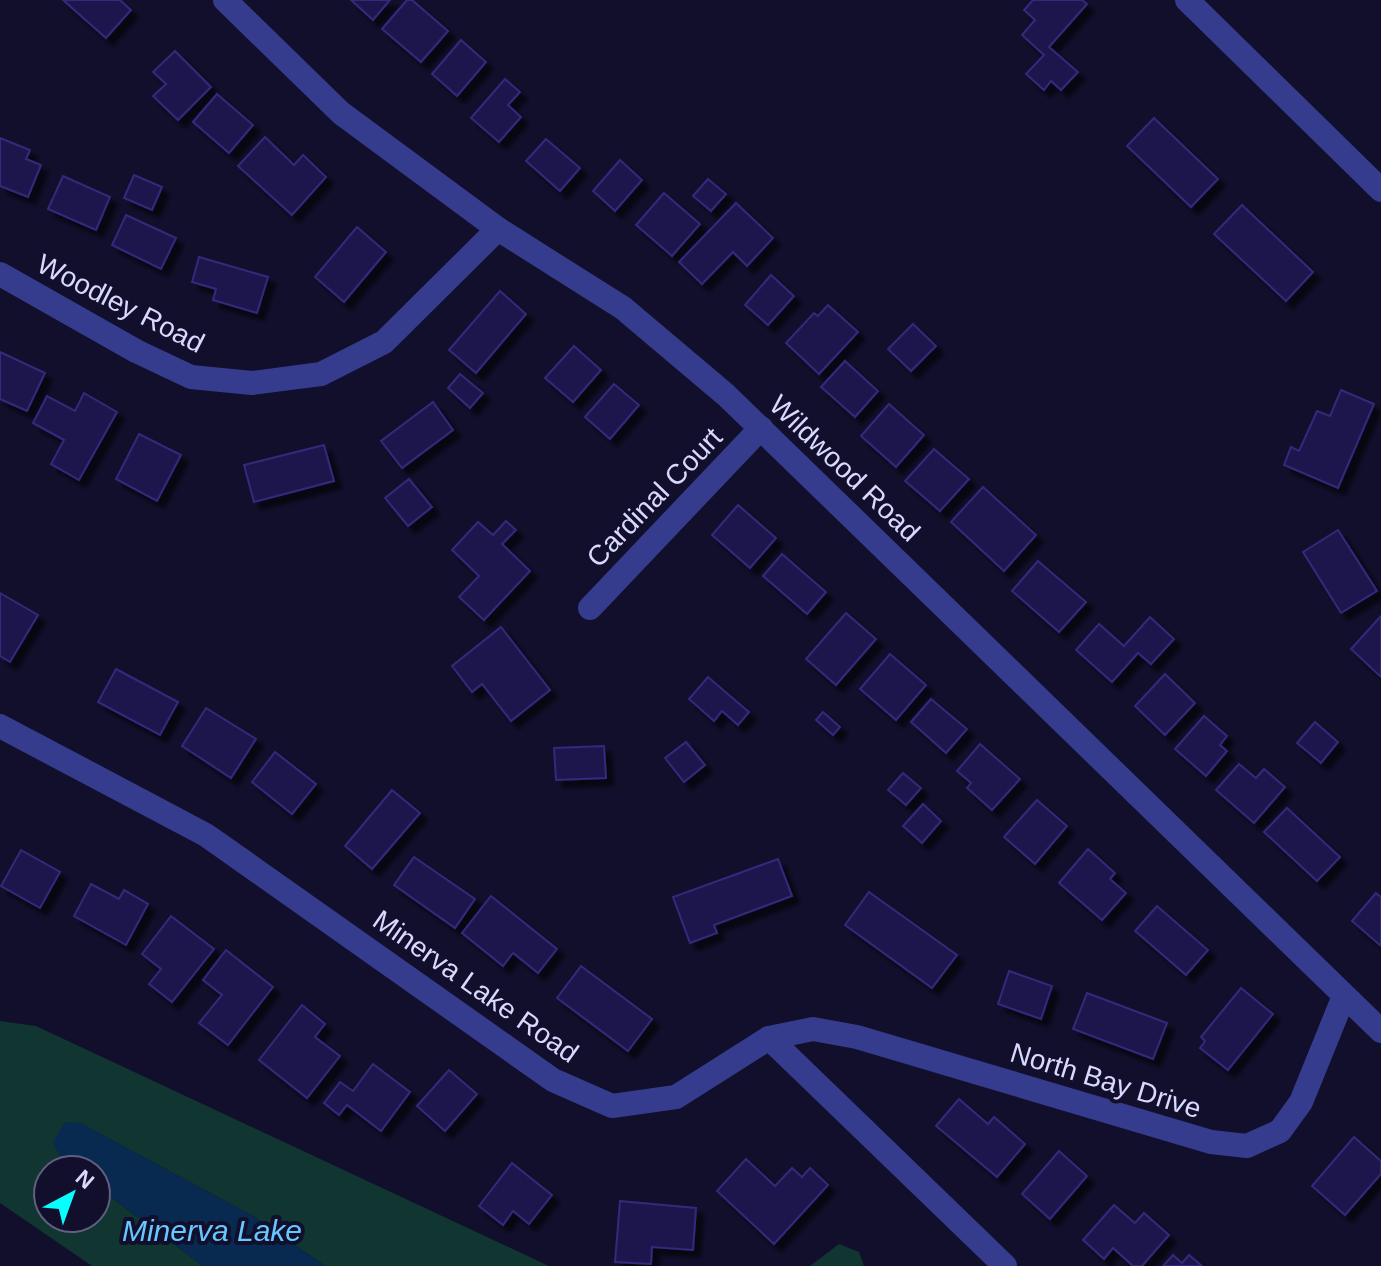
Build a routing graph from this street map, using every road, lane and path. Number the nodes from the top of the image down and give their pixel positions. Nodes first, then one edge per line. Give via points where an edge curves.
1 (225, 0) edge
2 (1187, 0) edge
3 (1381, 190) edge
4 (498, 229) junction
5 (0, 274) edge
6 (761, 428) junction
7 (590, 608) dead end
8 (0, 726) edge
9 (1344, 996) junction
10 (1381, 1031) edge
11 (769, 1038) junction
12 (1005, 1266) edge

1 - 4 street, Wildwood Road via 341,113
2 - 3 street
4 - 5 street, Woodley Road via 384,342 321,374 252,383 191,377
4 - 6 street, Wildwood Road via 623,308
6 - 7 street, Cardinal Court
6 - 9 street, Wildwood Road
8 - 11 street, Minerva Lake Road via 206,835 553,1080 612,1106 676,1097
9 - 10 street, Wildwood Road
9 - 11 street, North Bay Drive via 1301,1102 1280,1131 1247,1146 1211,1142 857,1037 813,1029
11 - 12 street

